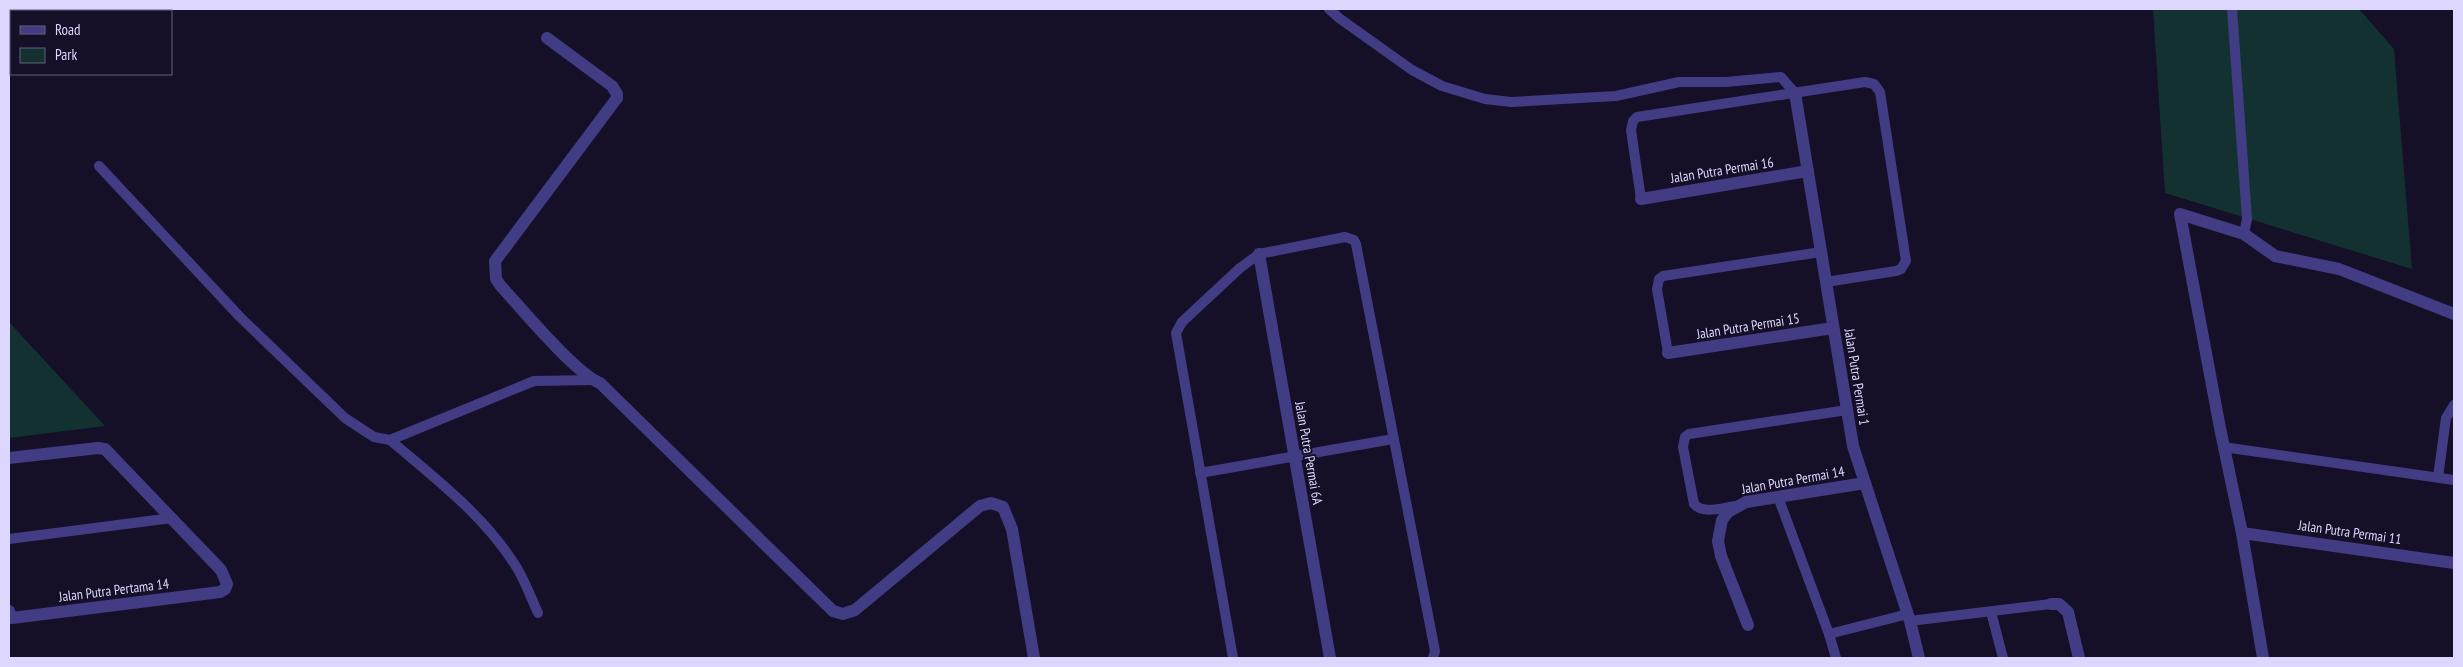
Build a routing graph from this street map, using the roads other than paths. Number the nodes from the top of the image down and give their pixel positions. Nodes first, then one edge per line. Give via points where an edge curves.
1 (1330, 9) edge
2 (2232, 9) edge
3 (548, 38) dead end
4 (1795, 93) junction
5 (98, 166) dead end
6 (1808, 171) junction
7 (1641, 199) joint
8 (2244, 234) junction
9 (1821, 252) junction
10 (1259, 254) junction
11 (1826, 282) junction
12 (2454, 314) edge
13 (1833, 328) junction
14 (1668, 353) joint
15 (592, 380) junction
16 (2454, 405) edge
17 (1847, 410) junction
18 (1393, 439) junction
19 (390, 440) junction
20 (2223, 446) junction
21 (1294, 456) junction
22 (9, 458) edge
23 (1200, 473) junction
24 (2438, 477) junction
25 (2454, 480) edge
26 (1865, 483) junction
27 (1778, 497) junction
28 (1732, 509) junction
29 (172, 518) junction
30 (2242, 533) junction
31 (9, 539) edge
32 (2454, 563) edge
33 (2052, 604) joint
34 (1991, 612) junction
35 (538, 613) dead end
36 (10, 617) edge
37 (1909, 618) junction
38 (1748, 625) dead end
39 (1829, 634) junction
40 (1034, 658) edge
41 (1233, 658) edge
42 (1330, 658) edge
43 (1433, 658) edge
44 (1836, 658) edge
45 (1919, 658) edge
46 (2003, 658) edge
47 (2079, 658) edge
48 (2263, 658) edge

1 - 4 lane via 1412,70 1442,86 1485,99 1511,102 1616,96 1667,83 1781,77
2 - 8 lane via 2247,219
3 - 15 street via 612,86 617,98 499,255 495,270 500,285
4 - 6 street, Jalan Putra Permai 1
4 - 7 lane via 1637,117 1631,130
4 - 11 lane via 1865,82 1878,88 1907,256 1904,265 1896,271
5 - 19 lane via 240,317 345,418 374,437
6 - 7 street, Jalan Putra Permai 16
6 - 9 street, Jalan Putra Permai 1
8 - 12 street via 2274,256 2339,269
8 - 20 street via 2180,214
9 - 11 street, Jalan Putra Permai 1
9 - 14 lane via 1663,276 1657,289
10 - 18 lane via 1345,237 1354,240
10 - 21 street, Jalan Putra Permai 6A
10 - 23 lane via 1182,322 1176,333
11 - 13 street, Jalan Putra Permai 1
13 - 14 street, Jalan Putra Permai 15
13 - 17 street, Jalan Putra Permai 1
15 - 19 lane via 528,383
15 - 40 street via 600,383 839,614 855,610 980,506 991,503 1003,507 1012,529
16 - 24 lane via 2446,418
17 - 26 street, Jalan Putra Permai 1 via 1853,446
17 - 28 lane via 1689,434 1683,447 1694,504 1707,510
18 - 21 lane
18 - 43 lane via 1435,651
19 - 35 lane via 458,497 484,524 517,568
20 - 24 lane
20 - 30 street
21 - 23 lane
21 - 42 street, Jalan Putra Permai 6A
22 - 29 street via 105,449
23 - 41 lane
24 - 25 lane
26 - 27 street, Jalan Putra Permai 14
26 - 37 street, Jalan Putra Permai 1
27 - 28 street, Jalan Putra Permai 14
27 - 39 lane
28 - 38 street via 1722,520 1718,541
29 - 31 lane
29 - 36 street, Jalan Putra Pertama 14 via 221,570 227,584 220,592
30 - 32 street, Jalan Putra Permai 11
30 - 48 street
33 - 34 lane
33 - 47 street via 2059,604 2068,612
34 - 37 lane
34 - 46 lane
37 - 39 lane
37 - 45 street, Jalan Putra Permai 1
39 - 44 lane

